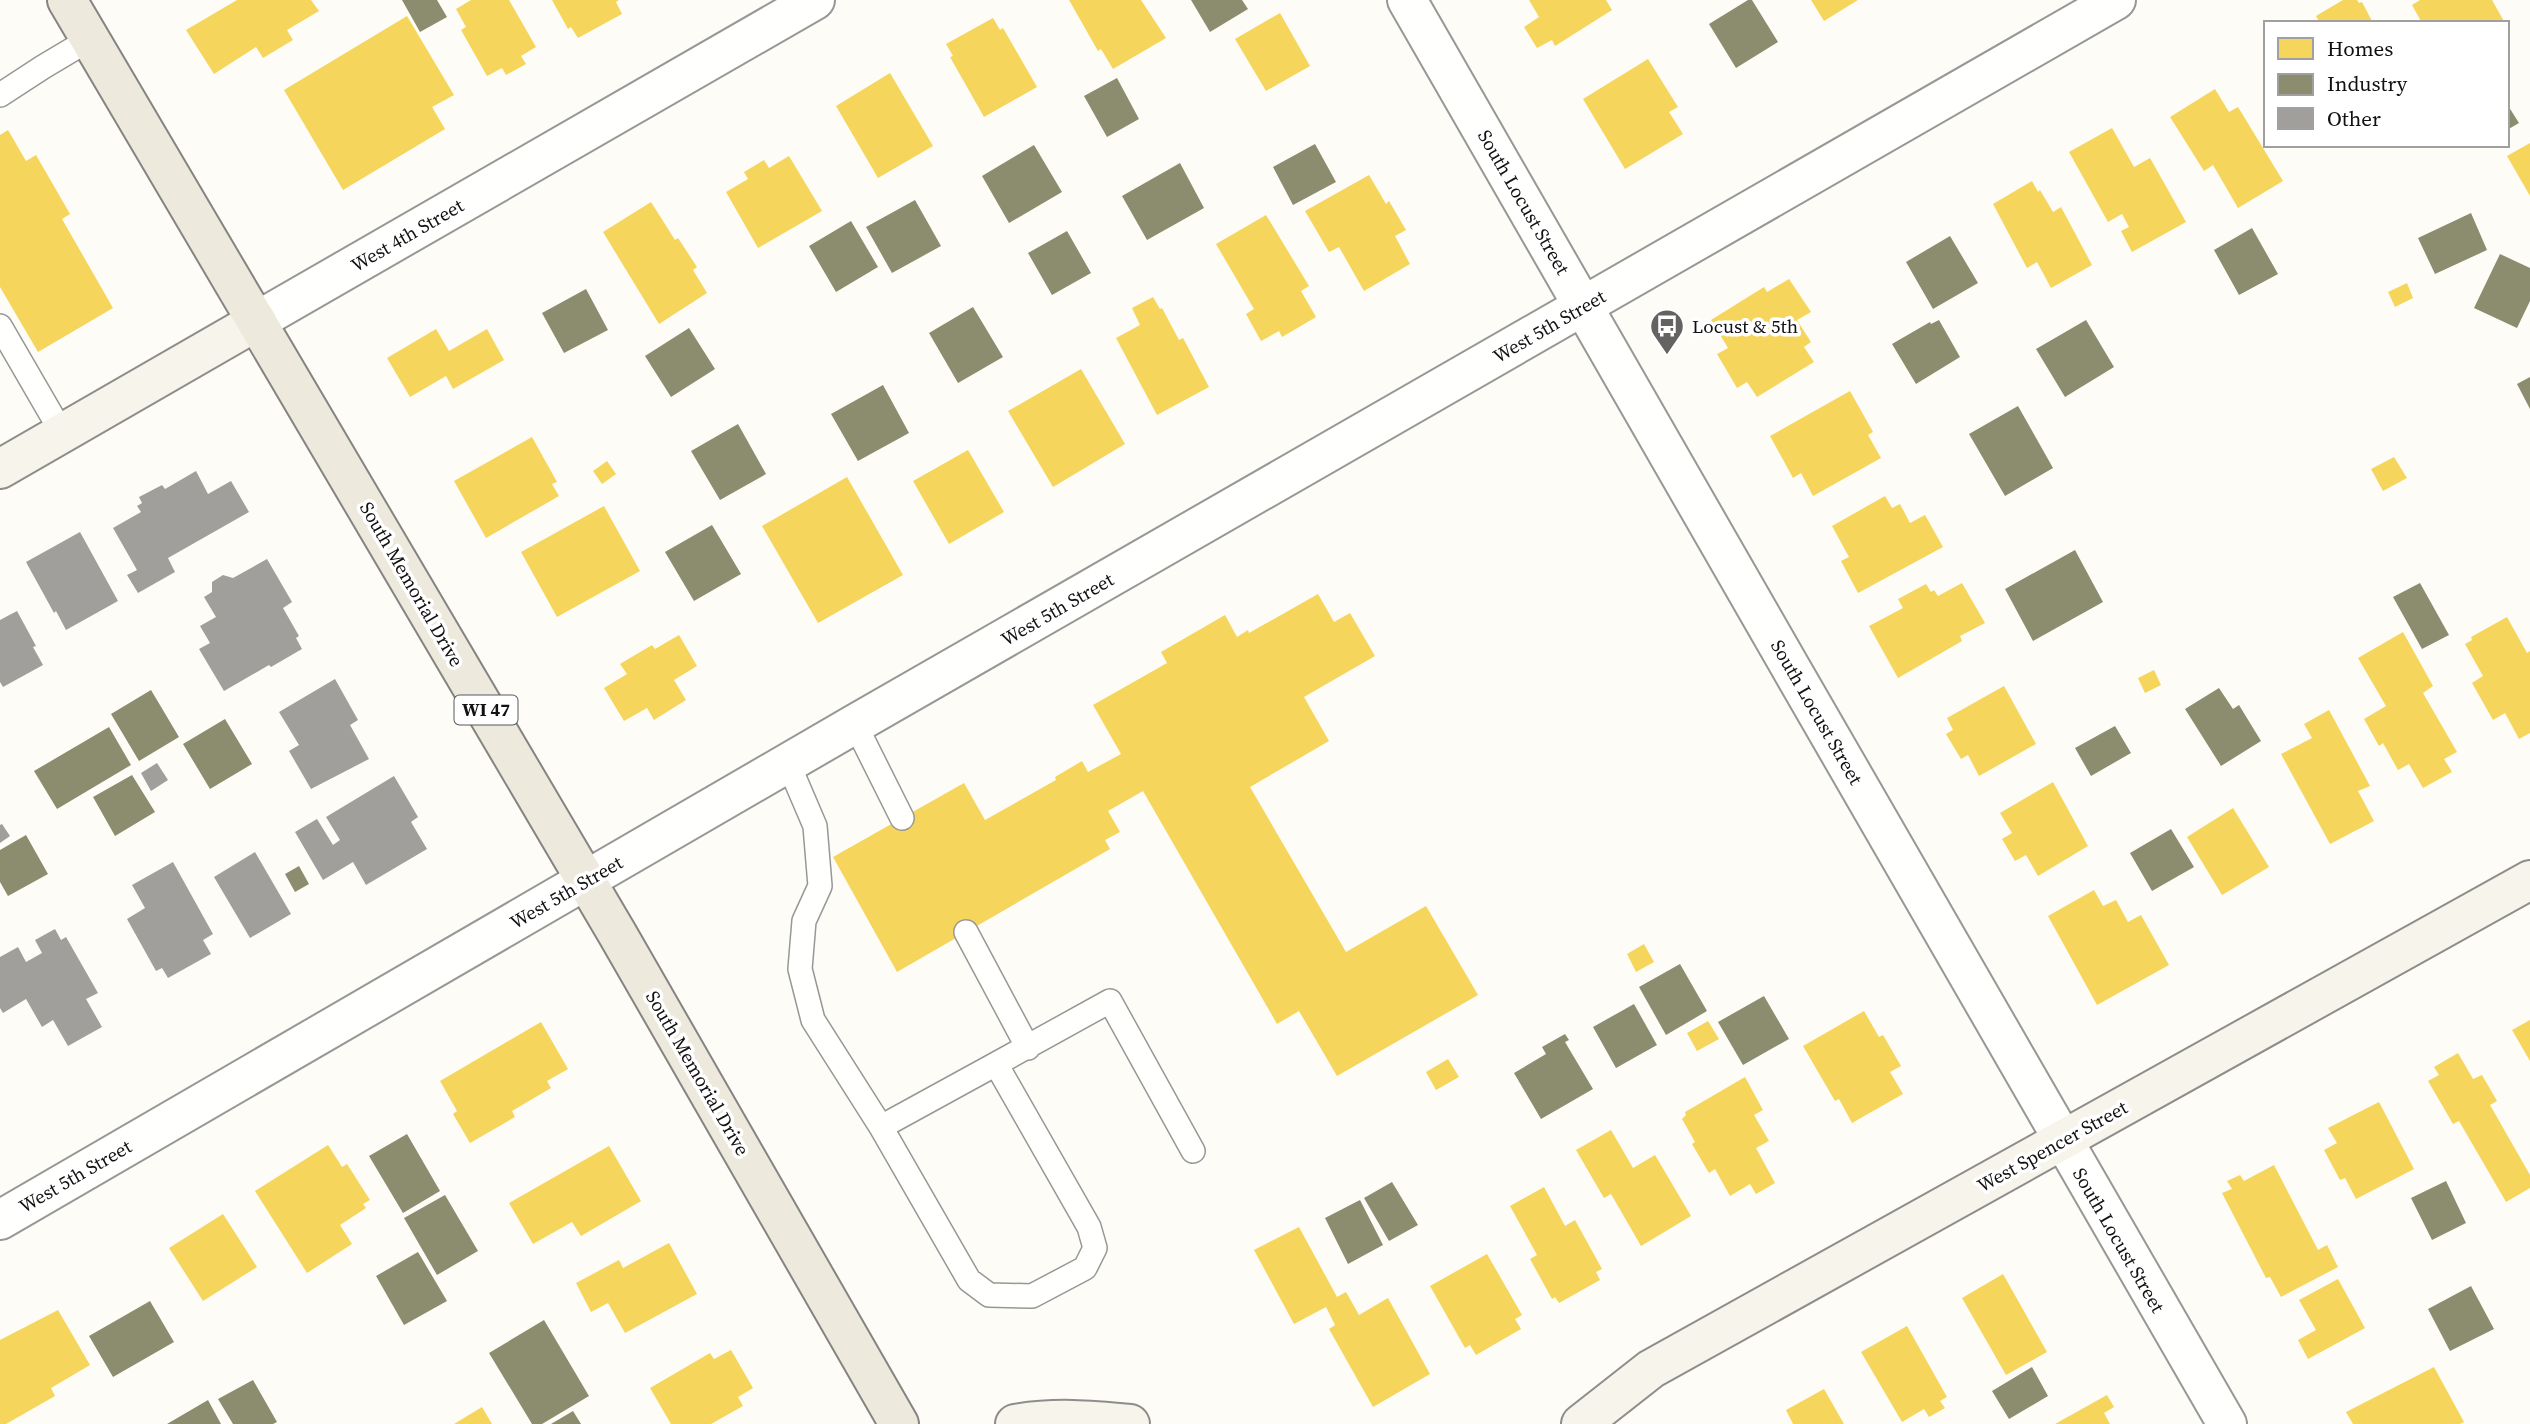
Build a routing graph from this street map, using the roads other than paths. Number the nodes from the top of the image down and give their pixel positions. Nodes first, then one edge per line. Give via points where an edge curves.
1 (67, 0) edge
2 (815, 0) edge
3 (1407, 0) edge
4 (2116, 0) edge
5 (90, 39) junction
6 (0, 95) edge
7 (1584, 305) junction
8 (257, 321) junction
9 (0, 327) edge
10 (62, 433) junction
11 (0, 469) edge
12 (855, 724) junction
13 (788, 763) junction
14 (902, 818) dead end
15 (586, 880) junction
16 (2530, 880) edge
17 (966, 932) dead end
18 (1028, 1048) junction
19 (996, 1064) junction
20 (881, 1127) junction
21 (2061, 1140) junction
22 (1193, 1151) dead end
23 (0, 1220) edge
24 (899, 1424) edge
25 (1014, 1424) edge
26 (1130, 1424) edge
27 (1581, 1424) edge
28 (2227, 1424) edge

1 - 5 main road, South Memorial Drive / WI 47
2 - 8 street, West 4th Street
3 - 7 street, South Locust Street
4 - 7 street, West 5th Street
5 - 6 lane
5 - 8 main road, South Memorial Drive / WI 47
7 - 12 street, West 5th Street
7 - 21 street, South Locust Street
8 - 10 street, West 4th Street
8 - 15 main road, South Memorial Drive / WI 47
9 - 10 lane
10 - 11 street, West 4th Street
12 - 13 street, West 5th Street
12 - 14 lane
13 - 15 street, West 5th Street
13 - 20 lane via 815,826 821,886 804,921 800,969 813,1020
15 - 23 street, West 5th Street
15 - 24 main road, South Memorial Drive / WI 47
16 - 21 street, West Spencer Street
17 - 18 lane
18 - 19 lane
18 - 22 lane via 1110,1001
19 - 20 lane
19 - 20 lane via 1089,1227 1095,1248 1085,1268 1032,1296 989,1295 968,1280
21 - 27 street, West Spencer Street via 1651,1369
21 - 28 street, South Locust Street
25 - 26 street via 1093,1420

